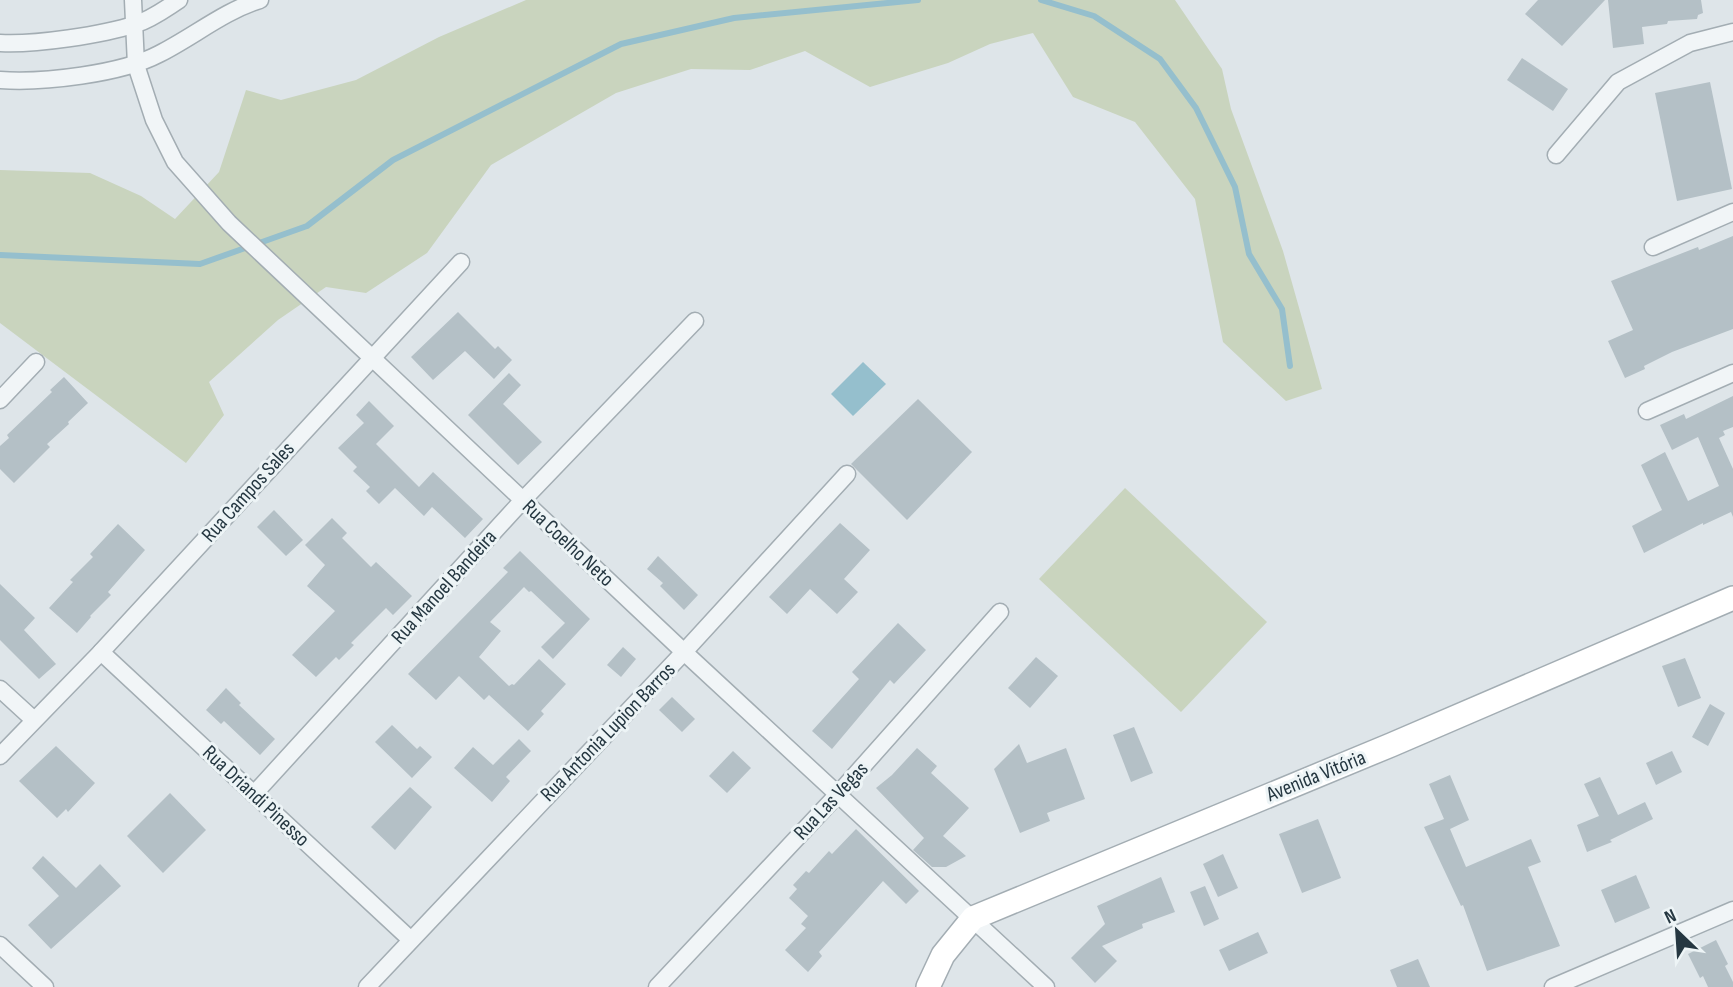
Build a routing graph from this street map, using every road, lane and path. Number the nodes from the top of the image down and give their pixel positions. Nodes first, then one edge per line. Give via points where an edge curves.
1 (133, 0) edge
2 (179, 0) edge
3 (260, 0) edge
4 (135, 24) junction
5 (1733, 32) edge
6 (0, 43) edge
7 (136, 65) junction
8 (0, 80) edge
9 (1556, 155) dead end
10 (1733, 212) edge
11 (1653, 247) dead end
12 (461, 262) dead end
13 (695, 321) dead end
14 (372, 356) junction
15 (36, 362) dead end
16 (1733, 373) edge
17 (0, 400) edge
18 (1647, 411) dead end
19 (847, 474) dead end
20 (523, 500) junction
21 (1733, 598) edge
22 (1000, 612) dead end
23 (101, 652) junction
24 (684, 652) junction
25 (0, 689) edge
26 (34, 720) junction
27 (0, 756) edge
28 (839, 793) junction
29 (254, 794) junction
30 (1733, 910) edge
31 (973, 918) junction
32 (411, 940) junction
33 (0, 945) edge
34 (45, 987) edge
35 (367, 987) edge
36 (657, 987) edge
37 (928, 987) edge
38 (1046, 987) edge
39 (1553, 987) edge

1 - 4 street, Rua Coelho Neto
2 - 4 street
3 - 7 street
4 - 6 street via 76,36
4 - 7 street, Rua Coelho Neto
5 - 9 street via 1690,43 1618,82
7 - 8 street via 64,77
7 - 14 street, Rua Coelho Neto via 154,120 175,162 229,223
10 - 11 street
12 - 14 street, Rua Campos Sales
13 - 20 street, Rua Manoel Bandeira
14 - 20 street, Rua Coelho Neto
14 - 23 street, Rua Campos Sales
15 - 17 street
16 - 18 street
19 - 24 street, Rua Antonia Lupion Barros
20 - 24 street, Rua Coelho Neto
20 - 29 street, Rua Manoel Bandeira
21 - 31 street, Avenida Vitória
22 - 28 street, Rua Las Vegas
23 - 26 street, Rua Campos Sales
23 - 29 street, Rua Driandi Pinesso
24 - 28 street, Rua Coelho Neto
24 - 32 street, Rua Antonia Lupion Barros
25 - 26 street
26 - 27 street, Rua Campos Sales
28 - 31 street, Rua Coelho Neto
28 - 36 street, Rua Las Vegas
29 - 32 street, Rua Driandi Pinesso
30 - 39 street
31 - 37 street, Avenida Vitória via 943,955
31 - 38 street, Rua Coelho Neto
32 - 35 street, Rua Antonia Lupion Barros
33 - 34 street

